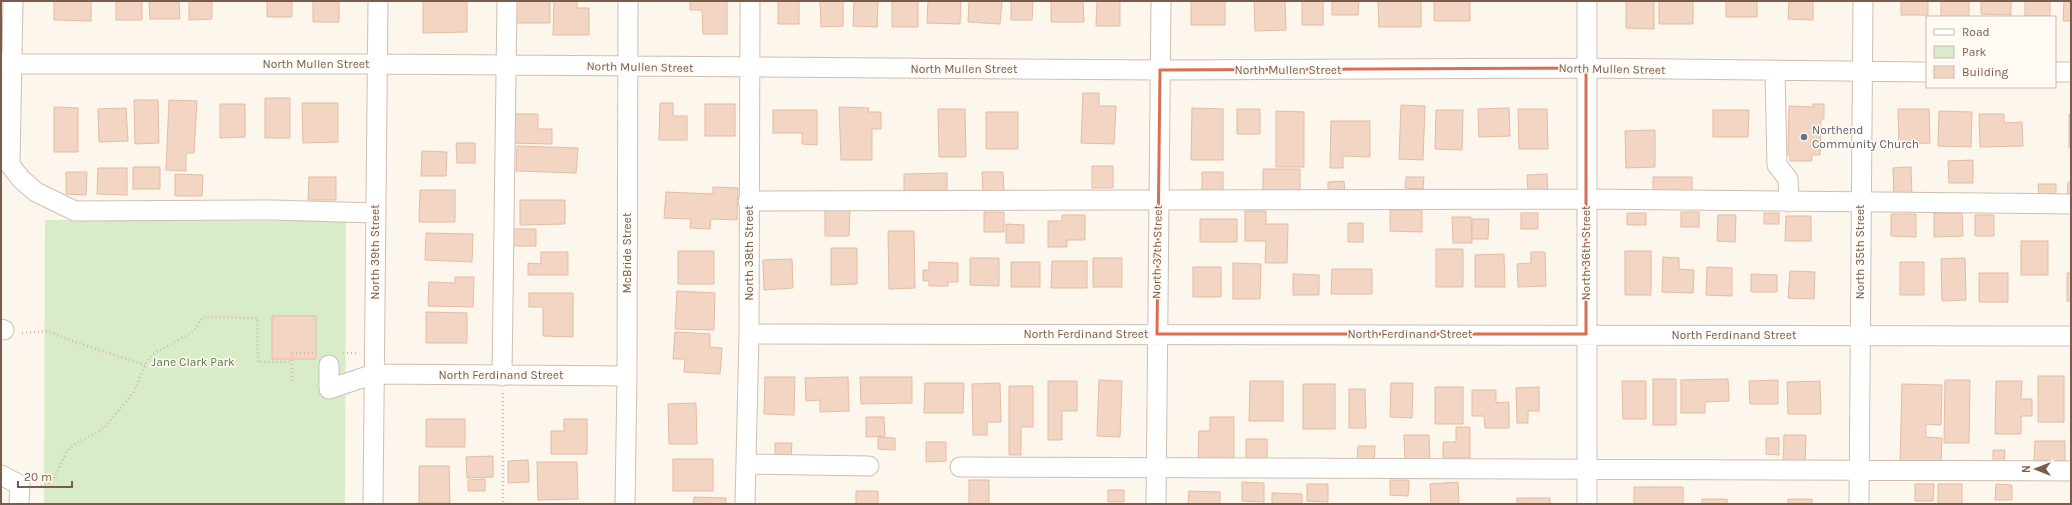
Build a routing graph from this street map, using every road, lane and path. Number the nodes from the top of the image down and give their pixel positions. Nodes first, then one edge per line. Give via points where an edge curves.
1 (13, 1) edge
2 (378, 1) edge
3 (507, 1) edge
4 (628, 1) edge
5 (750, 1) edge
6 (1161, 1) edge
7 (1587, 1) edge
8 (1862, 1) edge
9 (7, 64) edge
10 (378, 64) junction
11 (508, 66) junction
12 (627, 67) junction
13 (749, 68) junction
14 (1586, 68) junction
15 (1160, 70) junction
16 (1775, 71) junction
17 (1862, 72) junction
18 (1926, 72) edge
19 (2056, 72) edge
20 (2071, 72) edge
21 (1158, 199) junction
22 (1586, 199) junction
23 (748, 201) junction
24 (1789, 202) junction
25 (1860, 202) junction
26 (2071, 204) edge
27 (376, 213) junction
28 (2, 330) edge
29 (749, 334) junction
30 (1157, 334) junction
31 (1586, 334) junction
32 (1860, 336) junction
33 (2071, 336) edge
34 (292, 362) dead end
35 (145, 365) junction
36 (329, 366) dead end
37 (374, 374) junction
38 (502, 376) junction
39 (627, 376) junction
40 (746, 464) junction
41 (869, 466) dead end
42 (960, 467) dead end
43 (1156, 469) junction
44 (1586, 469) junction
45 (1860, 471) junction
46 (2071, 471) edge
47 (1, 475) edge
48 (20, 494) edge
49 (373, 504) edge
50 (503, 504) edge
51 (625, 504) edge
52 (745, 504) edge
53 (1156, 504) edge
54 (1587, 504) edge
55 (1860, 504) edge

1 - 9 street
2 - 10 street, North 39th Street
3 - 11 street
4 - 12 street, McBride Street
5 - 13 street, North 38th Street
6 - 15 street, North 37th Street
7 - 14 street, North 36th Street
8 - 17 street, North 35th Street
9 - 10 street, North Mullen Street
9 - 27 street via 10,165 36,192 76,211 274,210
10 - 11 street, North Mullen Street
10 - 27 street, North 39th Street
11 - 12 street, North Mullen Street
11 - 38 street
12 - 13 street, North Mullen Street
12 - 39 street, McBride Street
13 - 15 street, North Mullen Street
13 - 23 street, North 38th Street
14 - 15 street, North Mullen Street
14 - 16 street, North Mullen Street
14 - 22 street, North 36th Street
15 - 21 street, North 37th Street
16 - 17 street, North Mullen Street
16 - 24 street via 1777,165 1788,179
17 - 18 street, North Mullen Street
17 - 25 street, North 35th Street
19 - 20 street
21 - 22 street
21 - 23 street
21 - 30 street, North 37th Street
22 - 24 street
22 - 31 street, North 36th Street
23 - 29 street, North 38th Street
24 - 25 street
25 - 26 street
25 - 32 street, North 35th Street
27 - 37 street, North 39th Street
28 - 35 path via 12,334 48,331
29 - 30 street, North Ferdinand Street
29 - 40 street, North 38th Street
30 - 31 street, North Ferdinand Street
30 - 43 street, North 37th Street
31 - 32 street, North Ferdinand Street
31 - 44 street, North 36th Street
32 - 33 street, North Ferdinand Street
32 - 45 street, North 35th Street
34 - 35 path via 258,362 257,318 210,316 203,317 193,332 153,354
35 - 48 path via 134,392 106,426 67,451 52,482
36 - 37 street, North Ferdinand Street via 329,389
37 - 38 street, North Ferdinand Street
37 - 49 street, North 39th Street
38 - 39 street, North Ferdinand Street
38 - 50 path
39 - 51 street, McBride Street
40 - 41 street
40 - 52 street, North 38th Street
42 - 43 street
43 - 44 street
43 - 53 street, North 37th Street
44 - 45 street
44 - 54 street, North 36th Street
45 - 46 street
45 - 55 street, North 35th Street
47 - 48 street

